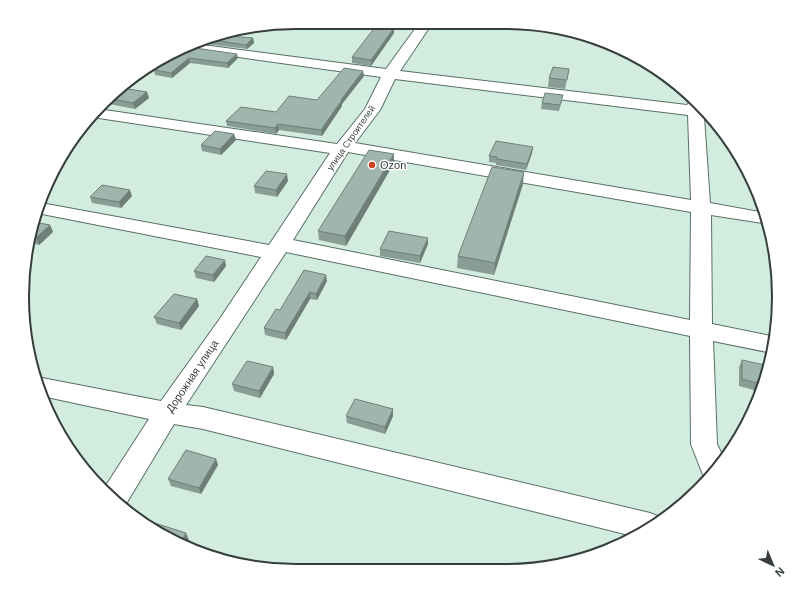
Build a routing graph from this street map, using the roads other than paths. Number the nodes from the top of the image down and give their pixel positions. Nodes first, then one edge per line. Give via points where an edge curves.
1 (422, 29) edge
2 (196, 48) edge
3 (390, 74) junction
4 (696, 109) edge
5 (698, 111) edge
6 (101, 114) edge
7 (342, 148) junction
8 (701, 208) junction
9 (44, 209) edge
10 (760, 218) edge
11 (276, 249) junction
12 (701, 330) junction
13 (768, 344) edge
14 (45, 387) edge
15 (167, 413) junction
16 (712, 465) edge
17 (116, 495) edge
18 (643, 525) edge

1 - 3 street, улица Строителей
2 - 3 street
3 - 4 street
3 - 7 street, улица Строителей via 372,110
5 - 8 street
6 - 7 street
7 - 8 street
7 - 11 street, улица Строителей
8 - 10 street
8 - 12 street
9 - 11 street
11 - 12 street
11 - 15 street, Дорожная улица
12 - 13 street
12 - 16 street via 704,444
14 - 15 street
15 - 17 street, Дорожная улица
15 - 18 street via 203,418

